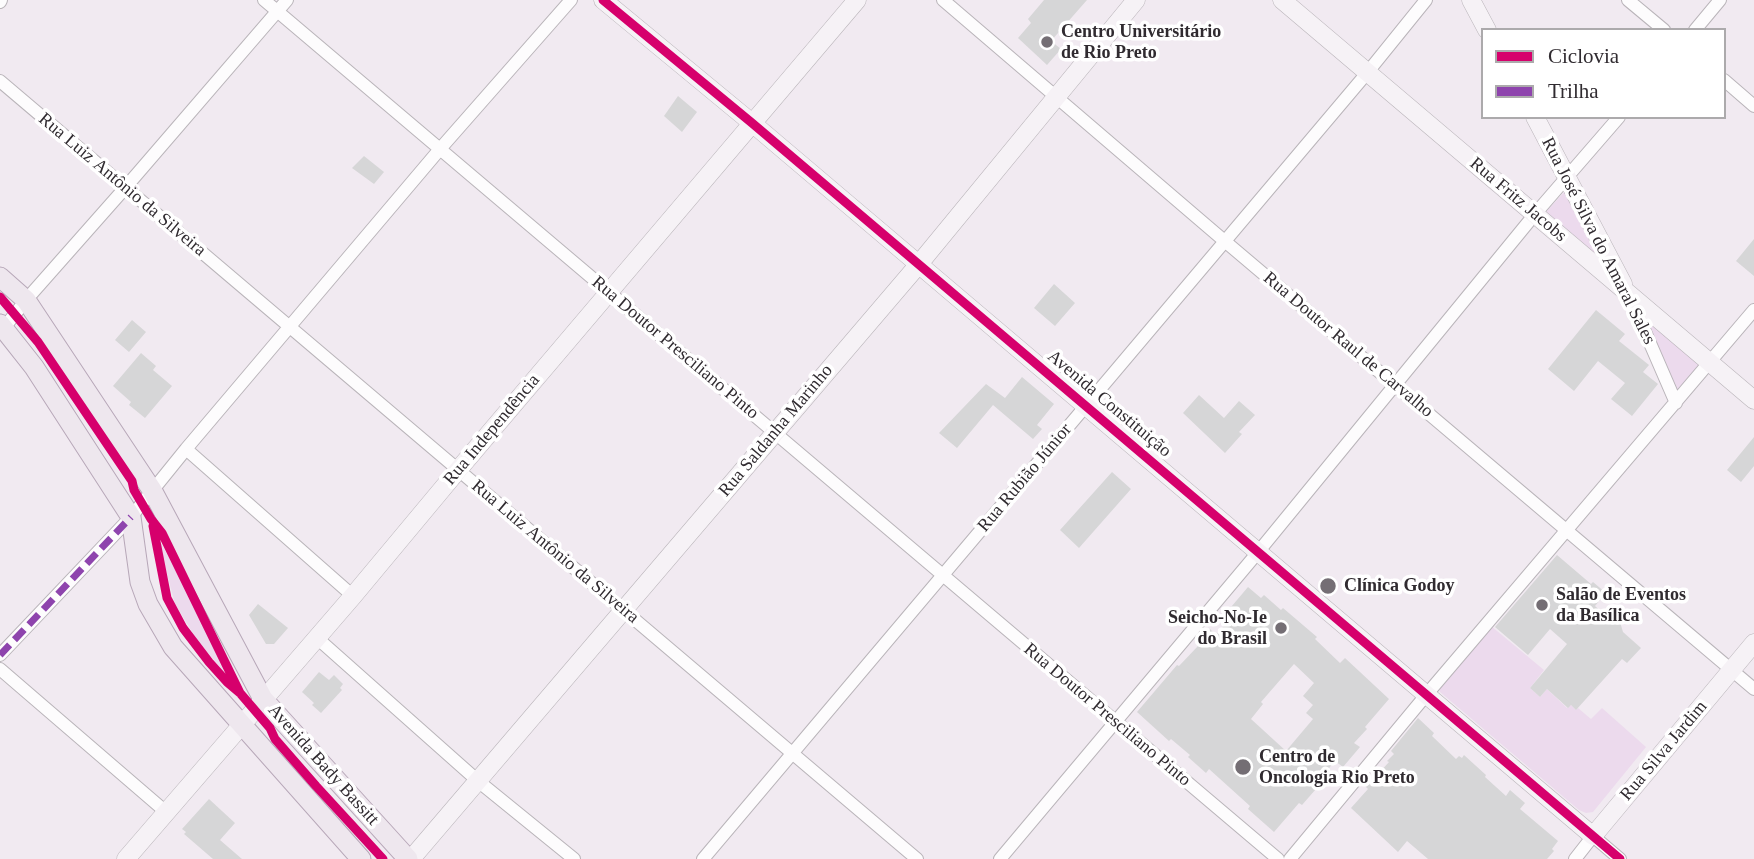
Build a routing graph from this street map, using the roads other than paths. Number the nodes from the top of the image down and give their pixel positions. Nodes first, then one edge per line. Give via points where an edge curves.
1 (264, 0) edge
2 (287, 0) edge
3 (570, 0) edge
4 (603, 0) edge
5 (857, 0) edge
6 (943, 0) edge
7 (1136, 0) edge
8 (1282, 0) edge
9 (1426, 0) edge
10 (1471, 0) edge
11 (1628, 0) edge
12 (1720, 0) edge
13 (277, 12) junction
14 (1486, 28) edge
15 (1662, 28) edge
16 (1697, 28) edge
17 (1367, 73) junction
18 (0, 81) edge
19 (1726, 82) edge
20 (1055, 97) junction
21 (1754, 106) edge
22 (1536, 119) edge
23 (1617, 119) edge
24 (752, 123) junction
25 (440, 149) junction
26 (1567, 176) junction
27 (125, 188) junction
28 (1535, 214) junction
29 (1225, 242) junction
30 (919, 264) junction
31 (0, 277) edge
32 (609, 292) junction
33 (1628, 293) junction
34 (26, 300) junction
35 (1754, 310) edge
36 (1, 328) edge
37 (290, 328) junction
38 (1710, 363) junction
39 (1395, 384) junction
40 (1754, 400) edge
41 (1675, 403) junction
42 (1086, 405) junction
43 (775, 433) junction
44 (186, 449) junction
45 (458, 470) junction
46 (152, 490) junction
47 (131, 517) junction
48 (1566, 530) junction
49 (1259, 551) junction
50 (943, 575) junction
51 (353, 596) junction
52 (624, 610) junction
53 (317, 638) junction
54 (1754, 643) edge
55 (0, 655) edge
56 (0, 669) edge
57 (1732, 670) junction
58 (1754, 690) edge
59 (1427, 694) junction
60 (263, 699) junction
61 (1116, 722) junction
62 (242, 723) junction
63 (792, 753) junction
64 (478, 781) junction
65 (166, 812) junction
66 (1593, 836) junction
67 (126, 859) edge
68 (361, 859) edge
69 (410, 859) edge
70 (574, 859) edge
71 (703, 859) edge
72 (917, 859) edge
73 (1000, 859) edge
74 (1278, 859) edge
75 (1290, 859) edge
76 (1574, 859) edge
77 (1620, 859) edge

1 - 13 street, Rua Doutor Presciliano Pinto
2 - 13 street
3 - 25 street
4 - 24 street, Avenida Constituição
5 - 24 street, Rua Independência
6 - 20 street, Rua Doutor Raul de Carvalho
7 - 20 street, Rua Saldanha Marinho
8 - 17 street, Rua Fritz Jacobs
9 - 17 street, Rua Rubião Júnior
10 - 14 street
11 - 15 street
12 - 16 street
13 - 25 street, Rua Doutor Presciliano Pinto
13 - 27 street
17 - 28 street, Rua Fritz Jacobs
17 - 29 street, Rua Rubião Júnior
18 - 27 street, Rua Luiz Antônio da Silveira
19 - 21 street
20 - 29 street, Rua Doutor Raul de Carvalho
20 - 30 street, Rua Saldanha Marinho
22 - 26 street, Rua José Silva do Amaral Sales
23 - 26 street
24 - 30 street, Avenida Constituição
24 - 32 street, Rua Independência
25 - 32 street, Rua Doutor Presciliano Pinto
25 - 37 street
26 - 28 street
26 - 33 street, Rua José Silva do Amaral Sales
27 - 34 street
27 - 37 street, Rua Luiz Antônio da Silveira
28 - 33 street, Rua Fritz Jacobs
28 - 39 street
29 - 39 street, Rua Doutor Raul de Carvalho
29 - 42 street, Rua Rubião Júnior
30 - 42 street, Avenida Constituição
30 - 43 street, Rua Saldanha Marinho
31 - 34 main road, Avenida Bady Bassitt
32 - 43 street, Rua Doutor Presciliano Pinto
32 - 45 street, Rua Independência
33 - 38 street, Rua Fritz Jacobs
33 - 41 street, Rua José Silva do Amaral Sales
34 - 36 street
34 - 46 main road, Avenida Bady Bassitt
35 - 38 street
36 - 47 main road, Avenida Bady Bassitt via 34,367
37 - 44 street
37 - 45 street, Rua Luiz Antônio da Silveira
38 - 40 street, Rua Fritz Jacobs
38 - 41 street
39 - 48 street, Rua Doutor Raul de Carvalho
39 - 49 street
41 - 48 street
42 - 49 street, Avenida Constituição
42 - 50 street, Rua Rubião Júnior
43 - 50 street, Rua Doutor Presciliano Pinto
43 - 52 street, Rua Saldanha Marinho
44 - 46 street
44 - 51 street
45 - 51 street, Rua Independência
45 - 52 street, Rua Luiz Antônio da Silveira
46 - 47 street
46 - 60 main road, Avenida Bady Bassitt
47 - 55 street
47 - 62 main road, Avenida Bady Bassitt via 148,604 173,647
48 - 57 street, Rua Doutor Raul de Carvalho
48 - 59 street
49 - 59 street, Avenida Constituição
49 - 61 street
50 - 61 street, Rua Doutor Presciliano Pinto
50 - 63 street, Rua Rubião Júnior
51 - 53 street, Rua Independência
52 - 63 street, Rua Luiz Antônio da Silveira
52 - 64 street, Rua Saldanha Marinho
53 - 60 street, Rua Independência
53 - 64 street
54 - 57 street, Rua Silva Jardim
56 - 65 street
57 - 58 street, Rua Doutor Raul de Carvalho
57 - 66 street, Rua Silva Jardim
59 - 66 street, Avenida Constituição
59 - 75 street
60 - 62 street, Rua Independência
60 - 69 main road, Avenida Bady Bassitt
61 - 73 street
61 - 74 street, Rua Doutor Presciliano Pinto
62 - 65 street, Rua Independência
62 - 68 main road, Avenida Bady Bassitt
63 - 71 street, Rua Rubião Júnior
63 - 72 street, Rua Luiz Antônio da Silveira
64 - 69 street, Rua Saldanha Marinho
64 - 70 street
65 - 67 street, Rua Independência
66 - 76 street, Rua Silva Jardim
66 - 77 street

